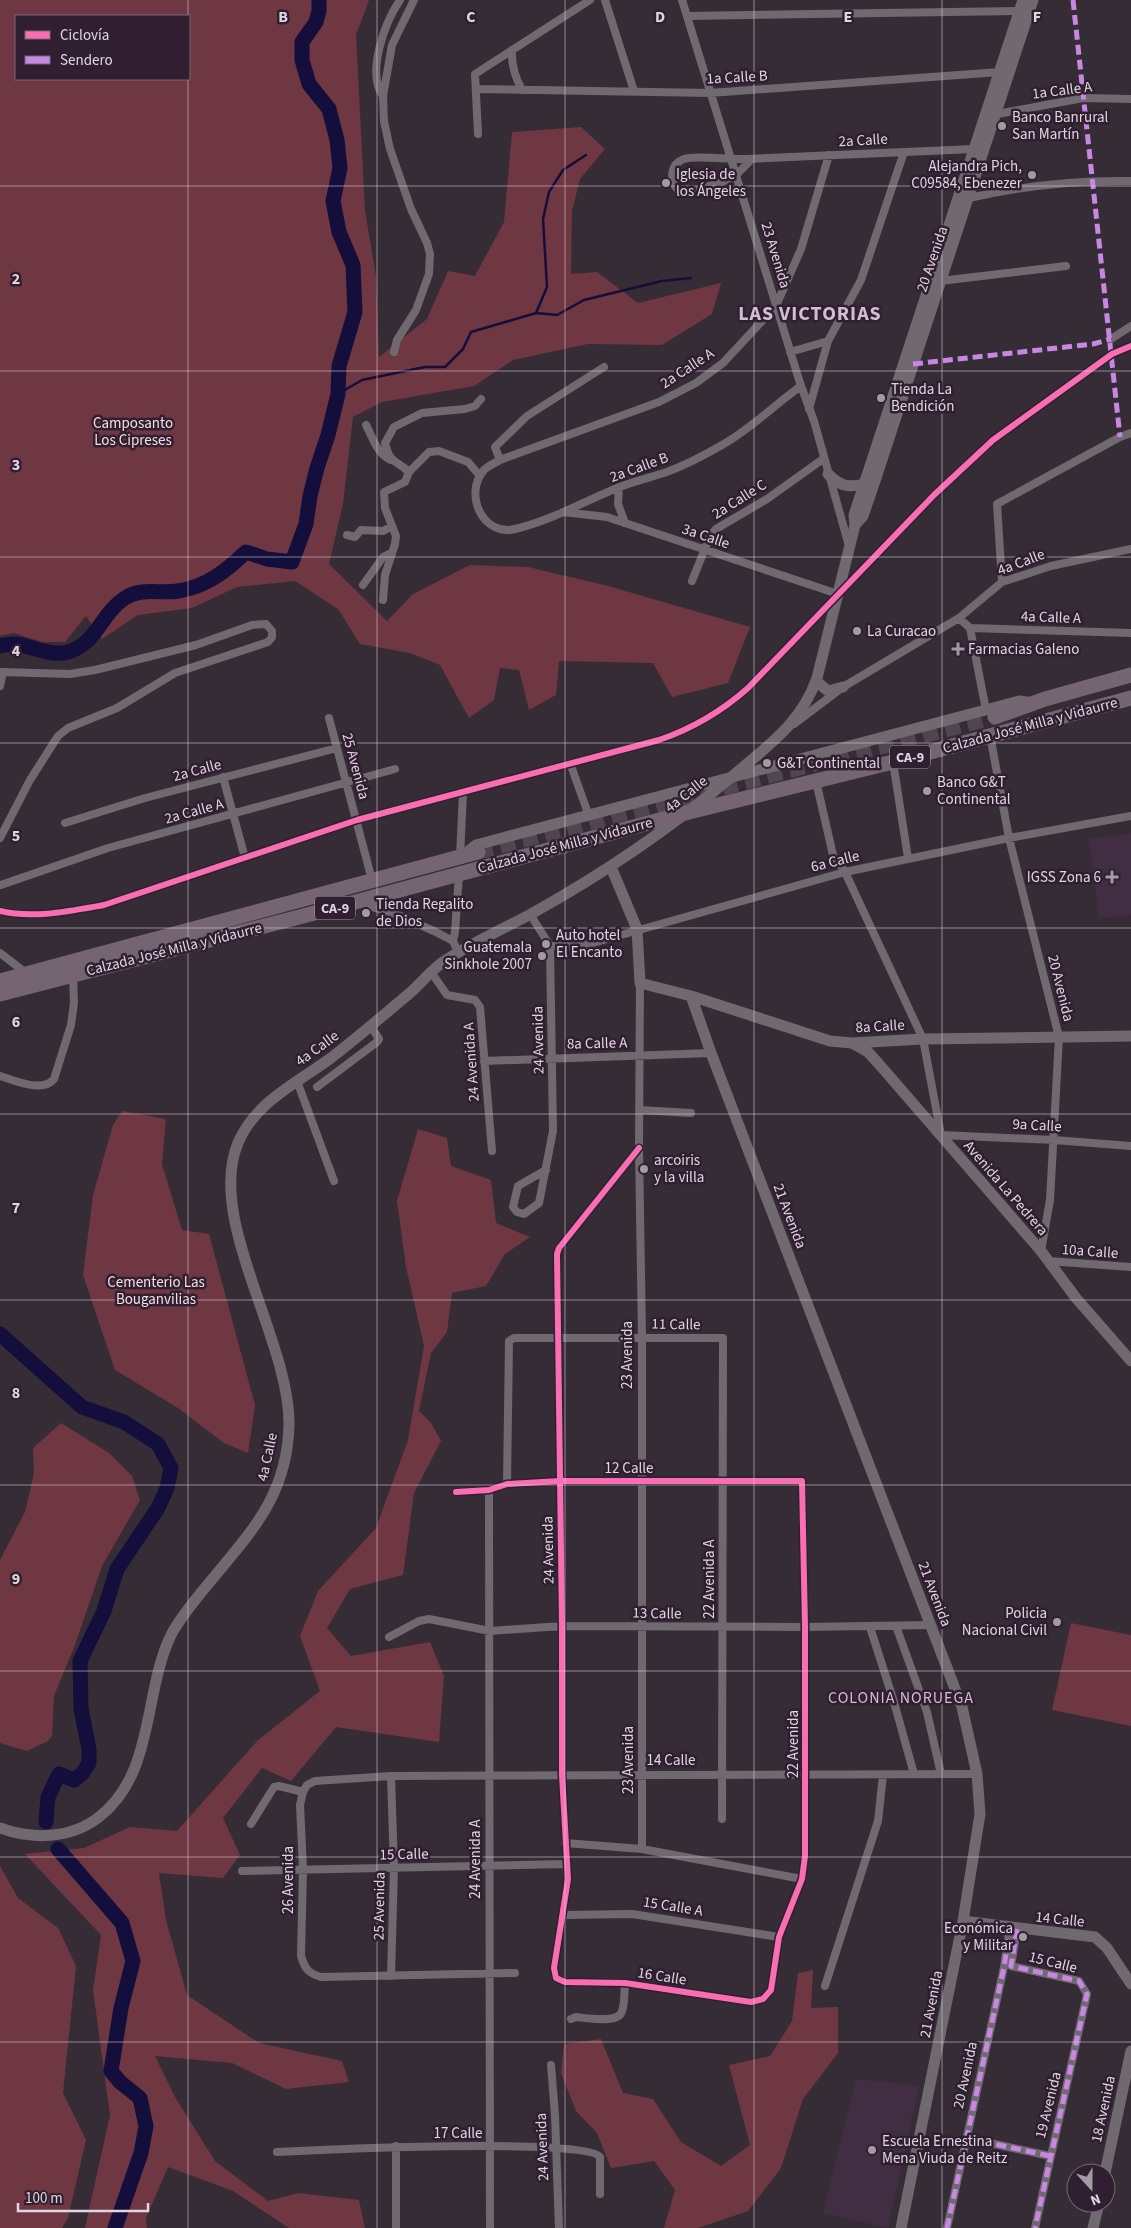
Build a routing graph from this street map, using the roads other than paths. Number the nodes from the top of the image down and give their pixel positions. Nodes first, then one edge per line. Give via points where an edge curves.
1 (400, 0) edge
2 (414, 0) edge
3 (590, 0) edge
4 (605, 0) edge
5 (682, 0) edge
6 (1033, 0) edge
7 (1021, 6) edge
8 (686, 16) junction
9 (512, 50) junction
10 (1000, 72) junction
11 (476, 89) junction
12 (522, 90) junction
13 (634, 91) junction
14 (710, 93) junction
15 (383, 96) junction
16 (1131, 99) edge
17 (997, 114) junction
18 (478, 134) dead end
19 (974, 148) junction
20 (904, 152) junction
21 (829, 155) junction
22 (752, 159) junction
23 (731, 160) junction
24 (736, 175) junction
25 (1131, 181) edge
26 (969, 198) junction
27 (1066, 266) dead end
28 (940, 281) junction
29 (776, 306) junction
30 (1131, 326) edge
31 (1111, 339) dead end
32 (828, 341) junction
33 (1131, 346) edge
34 (394, 352) dead end
35 (790, 352) junction
36 (908, 365) junction
37 (604, 367) dead end
38 (801, 386) junction
39 (481, 399) dead end
40 (809, 408) junction
41 (366, 425) dead end
42 (1131, 433) edge
43 (823, 459) junction
44 (391, 460) junction
45 (500, 460) junction
46 (409, 472) junction
47 (828, 474) junction
48 (480, 476) junction
49 (864, 484) junction
50 (619, 487) junction
51 (563, 512) junction
52 (625, 523) junction
53 (856, 525) junction
54 (392, 526) junction
55 (347, 536) dead end
56 (849, 548) junction
57 (1131, 549) edge
58 (705, 550) junction
59 (391, 553) junction
60 (692, 581) dead end
61 (1002, 582) junction
62 (363, 585) dead end
63 (838, 594) junction
64 (383, 600) dead end
65 (959, 618) junction
66 (970, 628) junction
67 (1131, 633) edge
68 (1, 672) edge
69 (1131, 675) edge
70 (816, 681) junction
71 (0, 686) edge
72 (843, 687) junction
73 (1131, 691) edge
74 (1131, 698) edge
75 (1100, 706) junction
76 (990, 713) junction
77 (329, 718) dead end
78 (788, 729) junction
79 (990, 735) junction
80 (770, 744) junction
81 (337, 748) junction
82 (893, 762) junction
83 (570, 763) junction
84 (773, 767) junction
85 (395, 769) dead end
86 (224, 777) junction
87 (729, 778) junction
88 (816, 781) junction
89 (346, 783) junction
90 (463, 793) junction
91 (689, 812) junction
92 (233, 815) junction
93 (589, 816) junction
94 (1131, 816) edge
95 (357, 820) junction
96 (65, 823) dead end
97 (0, 838) edge
98 (1008, 838) junction
99 (478, 852) tunnel mouth
100 (461, 856) junction
101 (245, 858) junction
102 (908, 858) junction
103 (611, 867) junction
104 (845, 872) junction
105 (459, 874) junction
106 (372, 880) junction
107 (1, 885) edge
108 (367, 900) junction
109 (0, 911) edge
110 (530, 914) junction
111 (637, 929) junction
112 (453, 941) junction
113 (550, 946) junction
114 (458, 952) junction
115 (0, 953) edge
116 (431, 972) junction
117 (27, 974) junction
118 (73, 975) junction
119 (0, 981) edge
120 (640, 983) junction
121 (0, 994) edge
122 (691, 996) junction
123 (370, 1026) junction
124 (1131, 1036) edge
125 (1059, 1037) junction
126 (923, 1039) junction
127 (852, 1042) junction
128 (711, 1053) junction
129 (638, 1057) junction
130 (552, 1058) junction
131 (484, 1061) junction
132 (0, 1076) edge
133 (297, 1081) junction
134 (316, 1087) dead end
135 (639, 1110) junction
136 (691, 1113) dead end
137 (940, 1135) junction
138 (1054, 1140) junction
139 (1131, 1146) edge
140 (639, 1148) junction
141 (492, 1151) dead end
142 (546, 1170) junction
143 (334, 1180) dead end
144 (1041, 1251) junction
145 (1048, 1261) junction
146 (1131, 1267) edge
147 (558, 1337) junction
148 (642, 1337) junction
149 (723, 1338) joint
150 (1131, 1361) edge
151 (642, 1480) junction
152 (722, 1480) junction
153 (560, 1481) junction
154 (802, 1482) joint
155 (507, 1484) junction
156 (489, 1490) junction
157 (456, 1492) dead end
158 (931, 1625) junction
159 (562, 1626) junction
160 (641, 1626) junction
161 (896, 1626) junction
162 (722, 1627) junction
163 (805, 1627) junction
164 (870, 1627) junction
165 (490, 1631) junction
166 (389, 1637) dead end
167 (805, 1774) junction
168 (914, 1774) junction
169 (941, 1774) junction
170 (977, 1774) junction
171 (643, 1775) junction
172 (722, 1775) junction
173 (883, 1775) junction
174 (391, 1776) junction
175 (489, 1776) junction
176 (562, 1776) junction
177 (305, 1789) junction
178 (722, 1819) dead end
179 (251, 1824) dead end
180 (3, 1829) edge
181 (565, 1843) junction
182 (642, 1849) junction
183 (566, 1864) junction
184 (489, 1865) junction
185 (394, 1868) junction
186 (302, 1869) junction
187 (242, 1871) dead end
188 (802, 1879) junction
189 (563, 1915) junction
190 (963, 1921) junction
191 (1014, 1928) junction
192 (778, 1937) junction
193 (514, 1974) dead end
194 (489, 1975) junction
195 (391, 1976) junction
196 (556, 1978) joint
197 (625, 1983) junction
198 (1131, 1984) edge
199 (826, 1986) dead end
200 (1085, 1990) joint
201 (763, 1999) joint
202 (571, 2019) dead end
203 (1131, 2051) edge
204 (551, 2065) dead end
205 (1129, 2070) edge
206 (967, 2138) junction
207 (396, 2146) junction
208 (488, 2147) junction
209 (555, 2148) junction
210 (277, 2152) dead end
211 (1050, 2156) junction
212 (1107, 2163) edge
213 (600, 2194) dead end
214 (1097, 2213) edge
215 (396, 2228) edge
216 (490, 2228) edge
217 (559, 2228) edge
218 (901, 2228) edge
219 (947, 2228) edge
220 (1035, 2228) edge
221 (1093, 2228) edge

1 - 15 street via 383,37 378,57 377,89
2 - 15 street via 392,45
3 - 9 street
4 - 13 street
5 - 8 street, 23 Avenida
6 - 17 street, 20 Avenida
7 - 8 street
7 - 10 street, 20 Avenida
8 - 14 street, 23 Avenida
9 - 11 street via 475,74
9 - 12 street via 515,76
10 - 14 street, 1a Calle B
10 - 19 street, 20 Avenida
11 - 12 street, 1a Calle B
11 - 18 street
12 - 13 street, 1a Calle B
13 - 14 street, 1a Calle B
14 - 23 street, 23 Avenida
15 - 34 street via 390,149 430,254 429,274 419,303 397,340
16 - 17 street, 1a Calle A via 1083,98
17 - 26 street, 20 Avenida
19 - 20 street, 2a Calle
19 - 36 street, 20 Avenida
20 - 21 street, 2a Calle
20 - 32 street via 861,280
21 - 22 street, 2a Calle
21 - 29 street, 2a Calle A via 801,250
22 - 23 street, 2a Calle
22 - 24 street, 2a Calle
23 - 24 street, 23 Avenida
23 - 24 street, 2a Calle via 686,159 672,170 673,182 678,190 691,192
24 - 29 street, 23 Avenida
25 - 26 street via 1058,184
26 - 28 street, 20 Avenida
27 - 28 street
28 - 36 street, 20 Avenida
29 - 35 street, 23 Avenida
29 - 45 street, 2a Calle A via 723,363 686,389 646,408
30 - 31 street
32 - 35 street
32 - 40 street
33 - 63 street via 1112,354 993,440 934,495
35 - 38 street, 23 Avenida
36 - 49 street, 20 Avenida
36 - 53 street, 20 Avenida via 863,516
37 - 45 street via 515,426 495,447
38 - 40 street, 23 Avenida
38 - 50 street, 2a Calle B via 724,444 665,472
39 - 44 street via 475,406 422,413 394,427 385,443
40 - 43 street, 23 Avenida
41 - 44 street via 383,457
42 - 61 street via 997,504
43 - 47 street, 23 Avenida
43 - 58 street, 2a Calle C via 767,499 720,525 712,533
44 - 46 street
45 - 48 street, 2a Calle A
46 - 48 street via 429,452 439,451 468,462
46 - 54 street via 405,482 384,492 385,508
47 - 49 street via 838,484 852,487
47 - 56 street, 23 Avenida
48 - 51 street, 2a Calle B via 476,489 478,509 486,522 502,530 515,529
49 - 53 street, 20 Avenida via 854,515
50 - 51 street, 2a Calle B
50 - 52 street via 618,504
51 - 52 street, 3a Calle via 607,517
52 - 58 street, 3a Calle
53 - 56 street, 20 Avenida
54 - 55 street via 383,530 361,530 355,537
54 - 59 street via 396,536
56 - 63 street, 20 Avenida
57 - 61 street, 4a Calle via 1051,566
58 - 60 street, 2a Calle C
58 - 63 street, 3a Calle
59 - 62 street via 383,557
59 - 64 street
61 - 65 street, 4a Calle
63 - 70 street, 20 Avenida
63 - 83 street via 748,688 710,718 679,733
65 - 66 street
65 - 72 street, 4a Calle
66 - 67 street, 4a Calle A
66 - 76 street
68 - 71 street
68 - 97 street via 70,674 196,645 252,625 266,624 272,631 268,642 175,673 117,708 68,728 58,736 30,780
69 - 76 highway, Calzada José Milla y Vidaurre / CA-9
70 - 72 street via 828,691
70 - 78 street, 20 Avenida via 810,697
72 - 78 street, 4a Calle
73 - 75 highway via 1108,697
74 - 75 highway, Calzada José Milla y Vidaurre / CA-9
75 - 79 highway, Calzada José Milla y Vidaurre / CA-9
76 - 84 street, Calzada José Milla y Vidaurre / CA-9
77 - 81 street, 25 Avenida
78 - 80 street, 4a Calle
79 - 82 highway, Calzada José Milla y Vidaurre / CA-9
79 - 98 street, 20 Avenida
80 - 84 street
80 - 87 street, 4a Calle
81 - 86 street, 2a Calle
81 - 89 street, 25 Avenida
82 - 88 highway, Calzada José Milla y Vidaurre / CA-9
82 - 102 street
83 - 90 street
83 - 93 street
84 - 87 street, Calzada José Milla y Vidaurre / CA-9
85 - 89 street, 2a Calle A
86 - 92 street
86 - 96 street, 2a Calle
87 - 91 street, 4a Calle
87 - 93 street, Calzada José Milla y Vidaurre / CA-9
88 - 91 highway, Calzada José Milla y Vidaurre / CA-9
88 - 104 street via 833,855
89 - 92 street, 2a Calle A
89 - 95 street, 25 Avenida
90 - 95 street
90 - 100 street
91 - 103 street, 4a Calle
91 - 105 highway, Calzada José Milla y Vidaurre / CA-9
92 - 101 street
92 - 107 street, 2a Calle A via 108,848
93 - 100 street, Calzada José Milla y Vidaurre / CA-9 via 476,845
94 - 98 street, 6a Calle
95 - 101 street
95 - 106 street, 25 Avenida
98 - 102 street, 6a Calle
98 - 125 street, 20 Avenida
99 - 100 highway, Calzada José Milla y Vidaurre / CA-9
100 - 106 highway, Calzada José Milla y Vidaurre / CA-9
101 - 109 street via 104,905 68,912 14,914
102 - 104 street, 6a Calle
103 - 110 street, 4a Calle
103 - 111 street, 23 Avenida
104 - 111 street, 6a Calle
104 - 126 street
105 - 108 highway, Calzada José Milla y Vidaurre / CA-9
105 - 112 street
106 - 117 highway, Calzada José Milla y Vidaurre / CA-9
108 - 112 street via 372,907 398,915
108 - 118 highway, Calzada José Milla y Vidaurre / CA-9
110 - 113 street
110 - 114 street, 4a Calle
111 - 113 street, 6a Calle via 582,946
111 - 120 street, 23 Avenida
112 - 114 street
113 - 130 street, 24 Avenida
114 - 116 street, 4a Calle
115 - 117 street
116 - 123 street, 4a Calle
116 - 131 street, 24 Avenida A via 447,995 478,1003
117 - 119 highway, Calzada José Milla y Vidaurre / CA-9
118 - 121 highway, Calzada José Milla y Vidaurre / CA-9
118 - 132 street via 72,1025 51,1083 44,1086
120 - 122 street, 8a Calle
120 - 129 street, 23 Avenida
122 - 127 street, 8a Calle via 830,1041
122 - 128 street, 21 Avenida
123 - 133 street, 4a Calle
123 - 134 street via 379,1039 377,1042
124 - 125 street, 8a Calle
125 - 126 street, 8a Calle
125 - 138 street, 20 Avenida
126 - 127 street, 8a Calle
126 - 137 street
127 - 137 street, Avenida La Pedrera via 868,1052
128 - 129 street, 8a Calle A
128 - 158 street, 21 Avenida
129 - 130 street, 8a Calle A
129 - 135 street, 23 Avenida
130 - 131 street, 8a Calle A
130 - 142 street, 24 Avenida via 553,1132
131 - 141 street, 24 Avenida A
133 - 143 street
133 - 180 street, 4a Calle via 269,1101 251,1120 238,1144 230,1179 236,1223 278,1358 287,1398 287,1448 273,1498 257,1525 185,1612 173,1632 161,1661 136,1766 124,1790 99,1818 82,1828 60,1834 31,1836
135 - 136 street
135 - 140 street, 23 Avenida
137 - 138 street, 9a Calle
137 - 144 street, Avenida La Pedrera
138 - 139 street, 9a Calle
138 - 144 street, 20 Avenida via 1050,1200
140 - 147 street, 24 Avenida via 559,1248
140 - 148 street, 23 Avenida
142 - 142 street, 24 Avenida via 518,1186 513,1207 517,1212 524,1214 539,1203
144 - 145 street, Avenida La Pedrera
145 - 146 street, 10a Calle
145 - 150 street, Avenida La Pedrera
147 - 148 street, 11 Calle
147 - 153 street, 24 Avenida
147 - 155 street, 11 Calle via 514,1338 509,1341
148 - 149 street, 11 Calle
148 - 151 street, 23 Avenida
149 - 152 street, 22 Avenida A
151 - 152 street, 12 Calle
151 - 153 street, 12 Calle
151 - 160 street, 23 Avenida
152 - 154 street, 12 Calle
152 - 162 street, 22 Avenida A
153 - 155 street, 12 Calle
153 - 159 street, 24 Avenida
154 - 163 street, 22 Avenida
155 - 156 street, 12 Calle
156 - 157 street, 12 Calle
156 - 165 street, 24 Avenida A
158 - 161 street, 13 Calle
158 - 170 street, 21 Avenida via 962,1707
159 - 160 street, 13 Calle
159 - 165 street, 13 Calle
159 - 176 street, 24 Avenida
160 - 162 street, 13 Calle
160 - 171 street, 23 Avenida
161 - 164 street, 13 Calle
161 - 169 street via 927,1712
162 - 163 street, 13 Calle
162 - 172 street, 22 Avenida A
163 - 164 street, 13 Calle
163 - 167 street, 22 Avenida
164 - 168 street
165 - 166 street, 13 Calle via 430,1619 418,1621
165 - 175 street, 24 Avenida A
167 - 172 street, 14 Calle
167 - 173 street, 14 Calle
167 - 188 street, 22 Avenida
168 - 169 street, 14 Calle
168 - 173 street, 14 Calle
169 - 170 street, 14 Calle
170 - 190 street, 21 Avenida via 980,1814
171 - 172 street, 14 Calle
171 - 176 street, 14 Calle
171 - 182 street, 23 Avenida
172 - 178 street, 22 Avenida A
173 - 199 street via 878,1822
174 - 175 street, 14 Calle
174 - 177 street, 14 Calle via 315,1781
174 - 185 street, 25 Avenida
175 - 176 street, 14 Calle
175 - 184 street, 24 Avenida A
176 - 181 street, 24 Avenida
177 - 179 street via 274,1787
177 - 186 street, 26 Avenida via 300,1805
181 - 182 street
181 - 183 street, 24 Avenida
182 - 188 street
183 - 184 street, 15 Calle
183 - 189 street, 24 Avenida via 568,1879
184 - 185 street, 15 Calle
184 - 194 street, 24 Avenida A
185 - 186 street, 15 Calle
185 - 195 street, 25 Avenida
186 - 187 street, 15 Calle
186 - 195 street, 26 Avenida via 302,1956 305,1968 310,1974 321,1977
188 - 192 street, 22 Avenida
189 - 192 street, 15 Calle A via 632,1914
189 - 196 street, 24 Avenida via 554,1968
190 - 191 street, 14 Calle
190 - 218 street, 21 Avenida
191 - 198 street, 14 Calle via 1095,1938 1107,1948
191 - 200 street, 15 Calle via 1011,1966 1079,1981
191 - 206 street, 20 Avenida
192 - 201 street, 22 Avenida via 771,1990
193 - 194 street
194 - 195 street
194 - 208 street, 24 Avenida A
196 - 197 street, 16 Calle via 565,1982
197 - 201 street, 16 Calle via 751,2002
197 - 202 street via 619,2017
200 - 211 street, 19 Avenida via 1087,1999
203 - 205 street, 18 Avenida
204 - 209 street, 24 Avenida
205 - 212 street, 18 Avenida
206 - 211 street
206 - 219 street, 20 Avenida
207 - 208 street, 17 Calle
207 - 210 street, 17 Calle
207 - 215 street
208 - 209 street, 17 Calle
208 - 216 street, 24 Avenida A
209 - 213 street, 17 Calle via 598,2154
209 - 217 street, 24 Avenida
211 - 220 street, 19 Avenida
214 - 221 street

